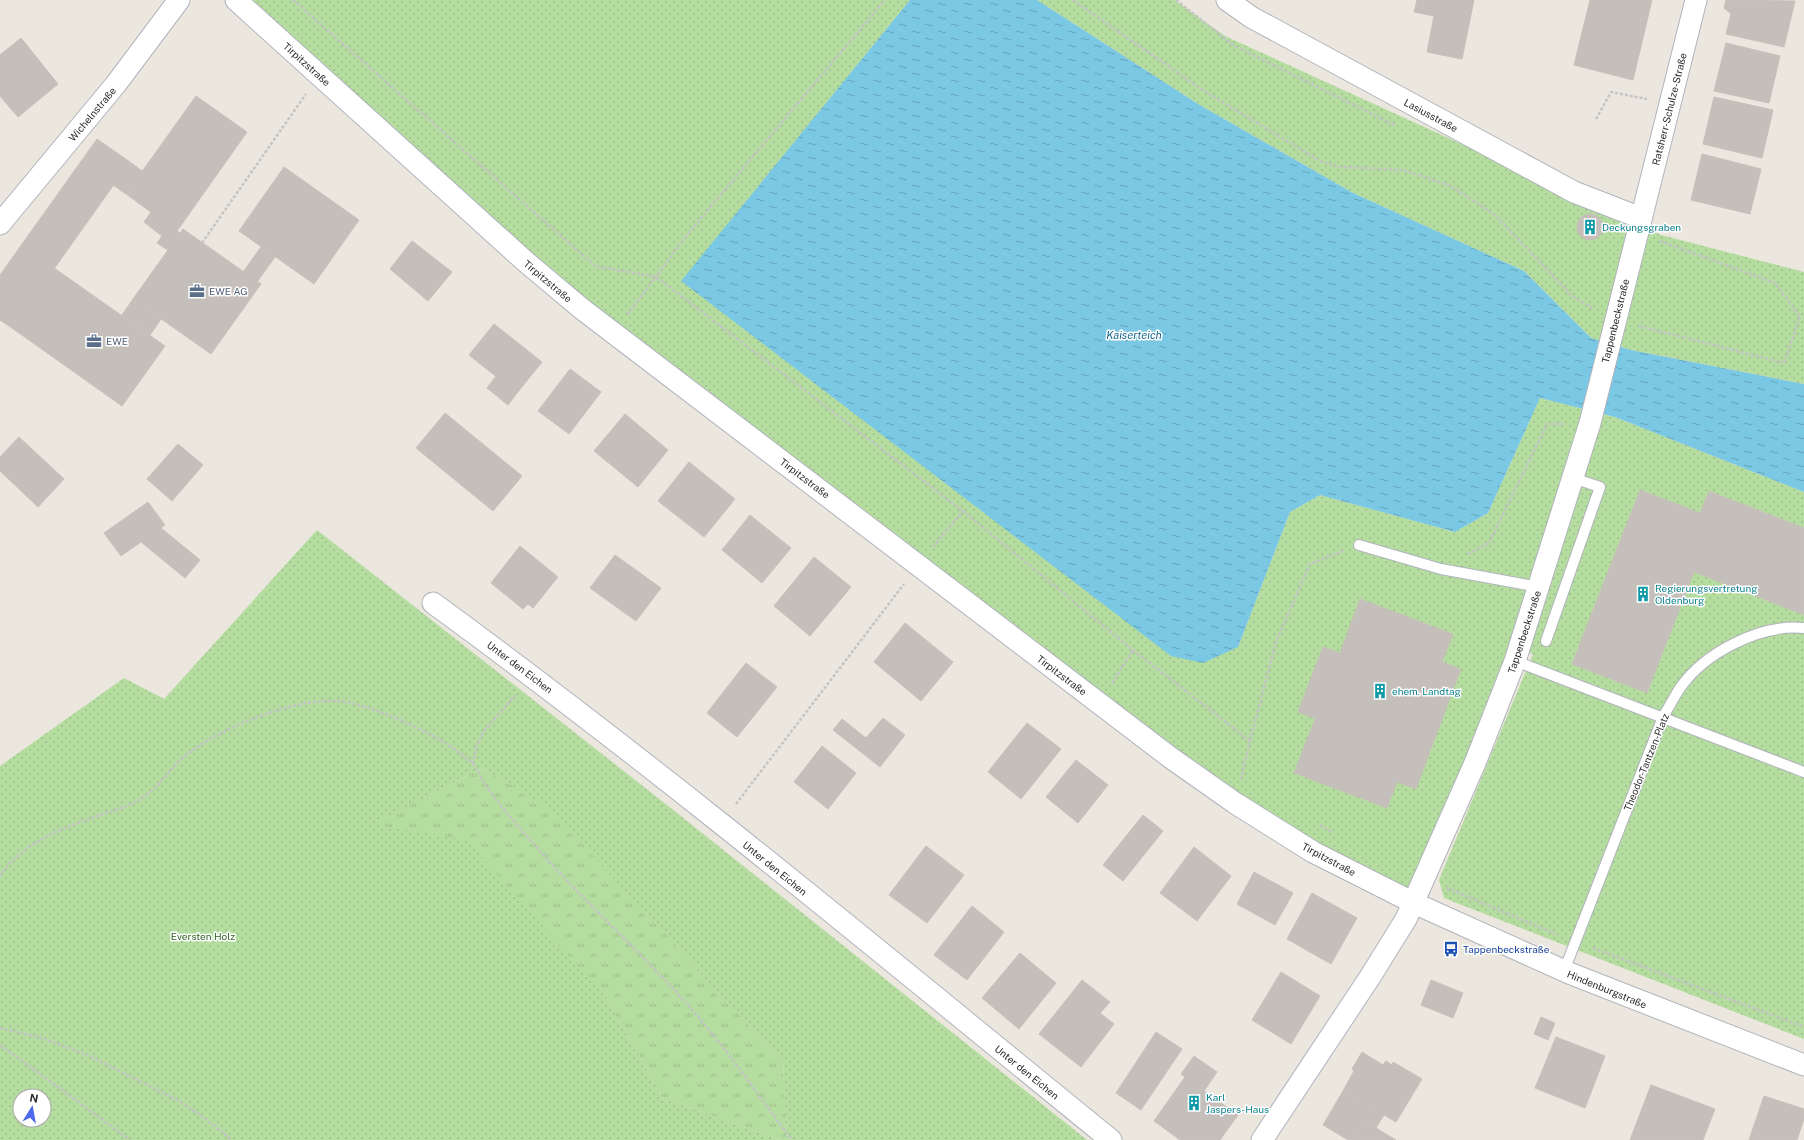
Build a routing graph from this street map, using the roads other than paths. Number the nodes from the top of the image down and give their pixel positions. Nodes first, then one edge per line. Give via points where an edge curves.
1 (179, 0) edge
2 (236, 0) edge
3 (1227, 0) edge
4 (1696, 0) edge
5 (1254, 9) edge
6 (0, 224) edge
7 (1639, 225) junction
8 (1573, 478) junction
9 (1359, 545) road end
10 (1539, 587) junction
11 (433, 603) dead end
12 (1804, 628) edge
13 (1546, 641) dead end
14 (1515, 661) junction
15 (1663, 717) junction
16 (1804, 772) edge
17 (1414, 903) junction
18 (1564, 971) junction
19 (1804, 1065) edge
20 (1111, 1140) edge
21 (1262, 1140) edge

1 - 6 street, Wichelnstraße via 116,84
2 - 17 street, Tirpitzstraße via 526,262 582,309 1171,758 1314,852
3 - 5 street, Lasiusstraße
4 - 7 street, Ratsherr-Schulze-Straße
5 - 7 street, Lasiusstraße via 1574,192
7 - 8 street, Tappenbeckstraße via 1590,423
8 - 10 street, Tappenbeckstraße
8 - 13 lane via 1600,487
9 - 10 lane via 1441,569
10 - 14 street, Tappenbeckstraße
11 - 20 street, Unter den Eichen via 533,676 721,824
12 - 15 lane, Theodor-Tantzen-Platz via 1772,630 1745,639 1719,652 1699,667 1681,687
14 - 15 lane
14 - 17 street, Tappenbeckstraße via 1475,763
15 - 16 lane
15 - 18 lane, Theodor-Tantzen-Platz
17 - 18 street, Hindenburgstraße
17 - 21 street, Tappenbeckstraße via 1370,977
18 - 19 street, Hindenburgstraße

